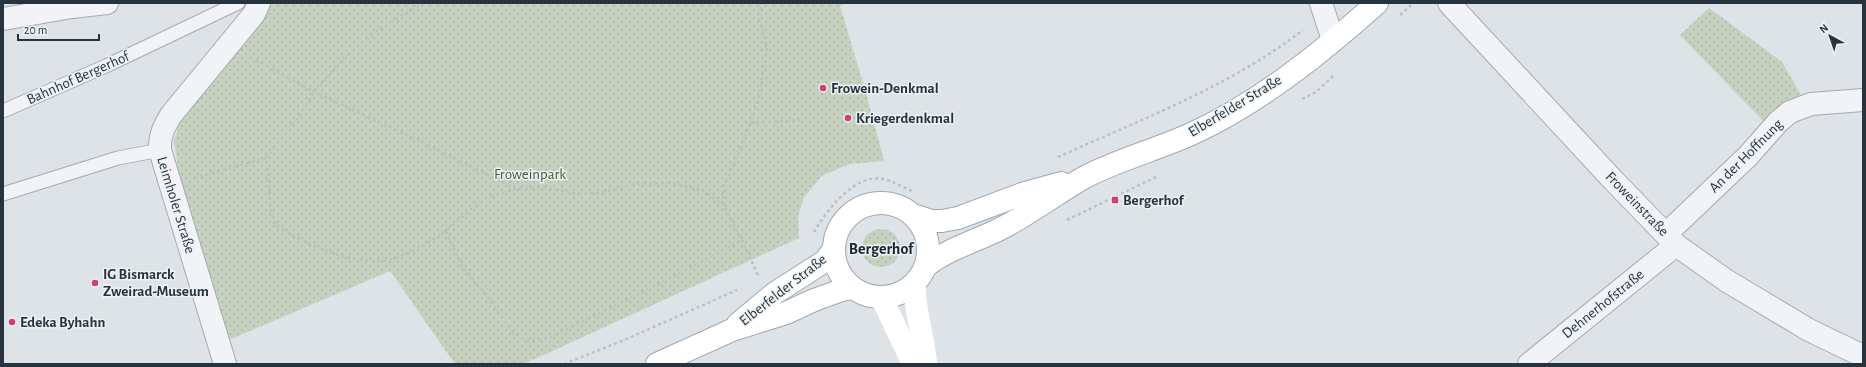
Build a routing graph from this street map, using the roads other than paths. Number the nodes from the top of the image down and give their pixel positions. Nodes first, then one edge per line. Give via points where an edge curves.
1 (43, 3) edge
2 (107, 3) edge
3 (238, 3) edge
4 (259, 3) edge
5 (1377, 3) edge
6 (1449, 3) edge
7 (72, 7) junction
8 (1323, 8) edge
9 (3, 19) edge
10 (1333, 40) junction
11 (1863, 100) edge
12 (3, 111) edge
13 (160, 150) junction
14 (1086, 177) junction
15 (3, 194) edge
16 (916, 216) junction
17 (1671, 239) junction
18 (834, 249) junction
19 (921, 274) junction
20 (852, 288) junction
21 (879, 297) junction
22 (732, 330) junction
23 (1863, 356) edge
24 (225, 364) edge
25 (657, 364) edge
26 (913, 364) edge
27 (926, 364) edge
28 (1529, 364) edge

1 - 7 street
2 - 7 street
3 - 12 lane, Bahnhof Bergerhof via 106,66
4 - 13 street, Leimholer Straße via 254,14 171,115 161,134
5 - 10 main road, Elberfelder Straße
6 - 17 street, Froweinstraße
7 - 9 street
8 - 10 street
10 - 14 main road, Elberfelder Straße via 1273,86 1216,121 1189,135
11 - 17 street, An der Hoffnung via 1811,104 1790,112
13 - 15 lane via 118,158
13 - 24 street, Leimholer Straße
14 - 16 main road, Elberfelder Straße via 1025,193 958,218 931,221
14 - 19 main road, Elberfelder Straße via 1002,228 937,258
16 - 18 main road via 895,204 882,202 858,208 840,225
16 - 19 main road via 923,227 928,251
17 - 23 street, Froweinstraße via 1727,281 1809,330
17 - 28 street, Dehnerhofstraße
18 - 20 main road via 835,262
18 - 22 main road, Elberfelder Straße via 825,261 775,293
19 - 21 main road via 899,293
19 - 27 main road via 914,294
20 - 21 main road
20 - 22 main road, Elberfelder Straße
21 - 26 main road
22 - 25 main road, Elberfelder Straße

